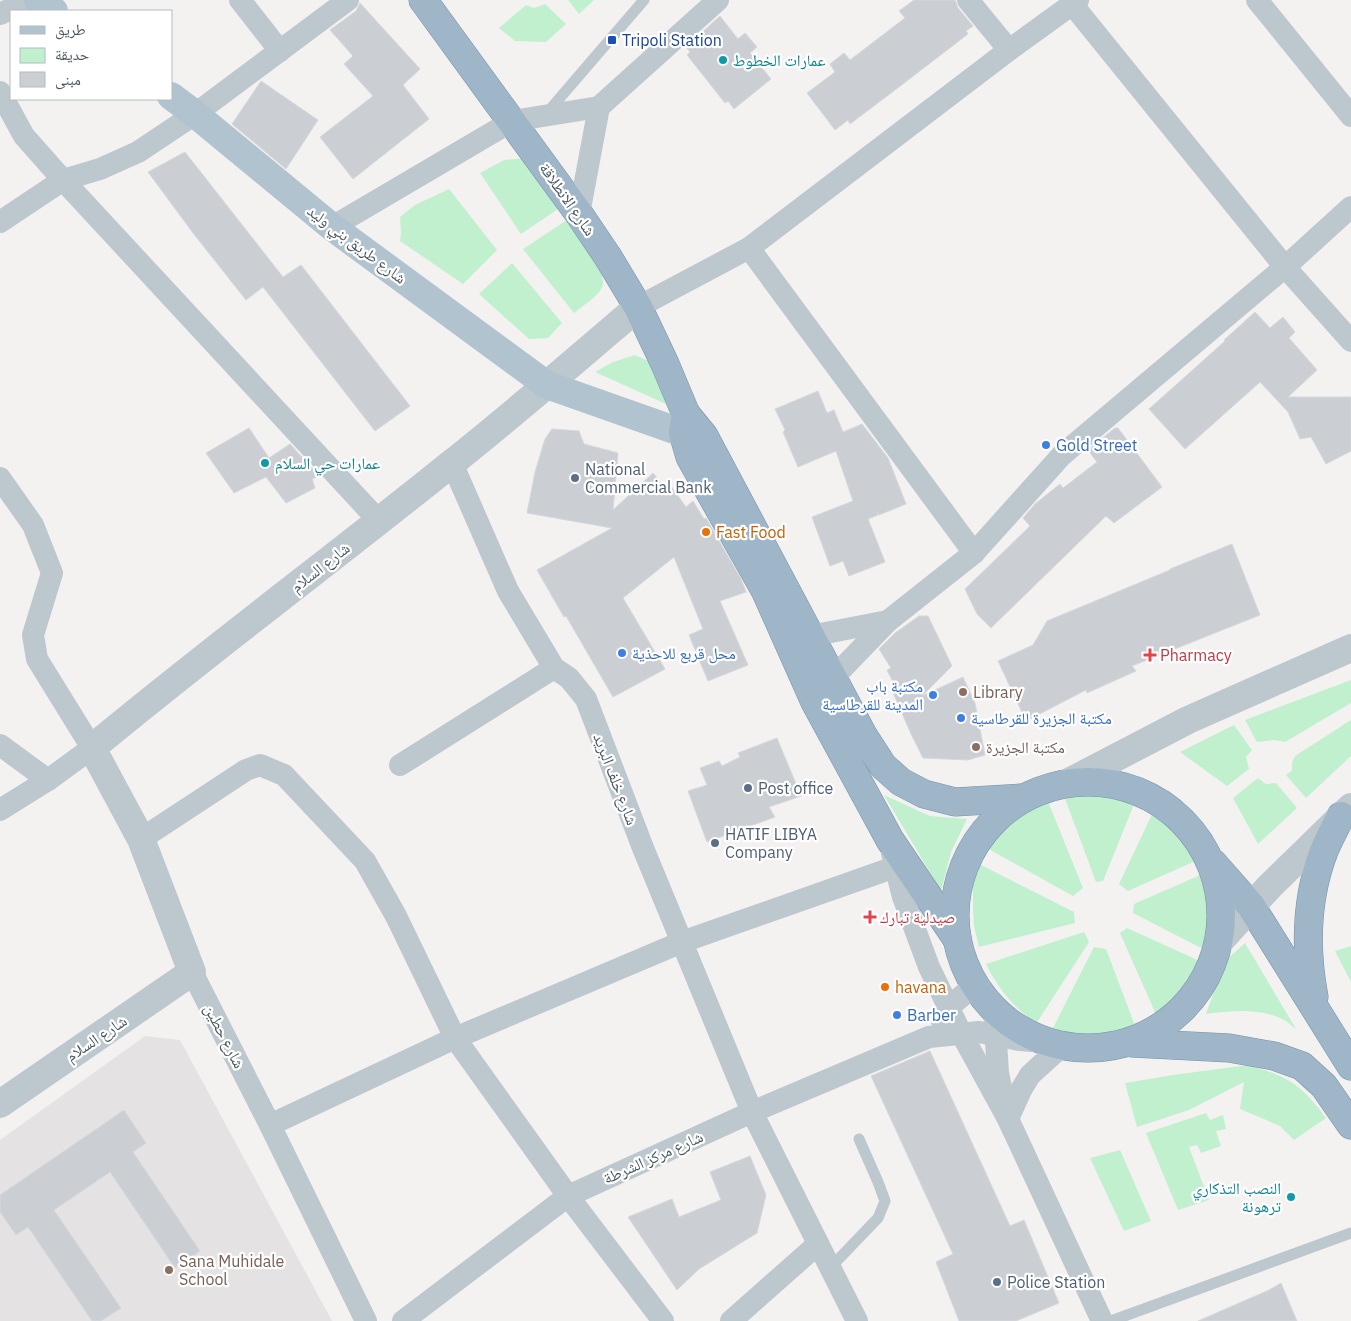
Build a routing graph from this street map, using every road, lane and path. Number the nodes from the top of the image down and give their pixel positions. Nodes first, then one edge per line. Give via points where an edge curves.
1 (29, 0) edge
2 (38, 0) edge
3 (240, 0) edge
4 (348, 0) edge
5 (424, 0) edge
6 (644, 0) edge
7 (718, 0) edge
8 (968, 0) edge
9 (1257, 0) edge
10 (1075, 2) edge
11 (53, 10) edge
12 (0, 14) edge
13 (1009, 50) junction
14 (280, 51) junction
15 (0, 92) edge
16 (172, 97) edge
17 (599, 107) junction
18 (195, 114) junction
19 (544, 116) junction
20 (1351, 116) edge
21 (512, 121) junction
22 (63, 180) junction
23 (1351, 207) edge
24 (579, 214) junction
25 (0, 222) edge
26 (332, 227) junction
27 (749, 248) junction
28 (1285, 267) junction
29 (638, 307) junction
30 (1351, 341) edge
31 (547, 385) junction
32 (684, 424) junction
33 (452, 464) junction
34 (0, 478) edge
35 (379, 521) junction
36 (974, 554) junction
37 (888, 621) junction
38 (810, 636) junction
39 (1351, 648) edge
40 (554, 668) junction
41 (833, 678) junction
42 (0, 745) edge
43 (92, 748) junction
44 (400, 765) dead end
45 (48, 780) junction
46 (1069, 782) junction
47 (1022, 798) junction
48 (0, 810) edge
49 (1346, 811) edge
50 (141, 839) junction
51 (890, 840) junction
52 (1210, 861) junction
53 (895, 867) junction
54 (1251, 906) junction
55 (957, 939) junction
56 (682, 942) junction
57 (1219, 942) junction
58 (192, 972) junction
59 (975, 985) junction
60 (949, 1007) junction
61 (1316, 1008) junction
62 (995, 1022) junction
63 (961, 1033) junction
64 (929, 1037) junction
65 (455, 1038) junction
66 (1126, 1043) junction
67 (1054, 1044) junction
68 (1351, 1066) edge
69 (0, 1104) edge
70 (752, 1112) junction
71 (1008, 1119) junction
72 (270, 1125) junction
73 (1351, 1125) edge
74 (859, 1139) dead end
75 (568, 1196) junction
76 (1351, 1233) edge
77 (818, 1244) junction
78 (830, 1268) junction
79 (366, 1321) edge
80 (402, 1321) edge
81 (663, 1321) edge
82 (731, 1321) edge
83 (858, 1321) edge
84 (1102, 1321) edge
85 (1111, 1321) edge

1 - 12 street
2 - 11 main road
3 - 14 street
4 - 14 street
5 - 21 highway, شارع الانطلاقة
6 - 19 lane
7 - 17 street
8 - 13 street
9 - 20 street
10 - 13 street
10 - 28 street
13 - 27 street
14 - 18 street
15 - 22 street via 24,136
16 - 18 main road, شارع طريق بني وليد
17 - 19 street
17 - 24 street
18 - 22 street via 138,152 100,169
18 - 26 main road, شارع طريق بني وليد
19 - 21 street
21 - 24 highway, شارع الانطلاقة
21 - 26 street
22 - 25 street
22 - 35 street
23 - 28 street
24 - 29 highway, شارع الانطلاقة
26 - 31 main road, شارع طريق بني وليد
27 - 29 street
27 - 36 street
28 - 30 street
28 - 36 street via 1062,455
29 - 31 street, شارع السلام
29 - 32 highway, شارع الانطلاقة via 665,364
31 - 32 main road, شارع طريق بني وليد
31 - 33 street, شارع السلام
32 - 38 highway via 704,436
32 - 51 highway via 690,456 766,592 815,702
33 - 35 street, شارع السلام
33 - 40 street, شارع خلف البريد via 508,591
34 - 43 street via 32,525 52,573 33,635 37,659
35 - 43 street, شارع السلام
36 - 37 street
37 - 38 street
37 - 41 street
38 - 41 highway
39 - 46 street via 1188,720
40 - 44 street
40 - 56 street, شارع خلف البريد via 569,678 586,699
41 - 47 highway via 883,766 901,782 924,794 955,802
42 - 45 street
43 - 45 street
43 - 50 street, شارع حطين
45 - 48 street
46 - 47 highway
46 - 52 highway via 1104,782 1137,790 1167,807 1192,831
47 - 55 highway via 990,824 967,858 956,898
49 - 54 street
49 - 61 highway via 1324,852 1313,890 1309,969
50 - 58 street, شارع حطين
50 - 65 street via 246,770 260,765 284,775 365,861 396,916
51 - 53 street
51 - 55 highway
52 - 54 highway
52 - 57 highway via 1221,901
53 - 56 street
53 - 60 street via 926,959
54 - 57 street
54 - 61 highway
55 - 59 highway
56 - 65 street
56 - 70 street, شارع خلف البريد
57 - 66 highway via 1207,976 1186,1006 1158,1029
58 - 69 street, شارع السلام
58 - 72 street, شارع حطين
59 - 60 street
59 - 62 highway
60 - 63 street
60 - 64 street
61 - 68 highway
62 - 63 street, شارع مركز الشرطة via 979,1032
62 - 67 highway
62 - 71 street via 998,1073
63 - 64 street, شارع مركز الشرطة
63 - 71 street
64 - 70 street, شارع مركز الشرطة
65 - 72 street
65 - 75 street
66 - 67 highway via 1100,1048
66 - 73 highway via 1229,1048 1274,1056 1302,1066 1324,1086
67 - 71 street via 1030,1075
70 - 75 street, شارع مركز الشرطة
70 - 77 street, شارع خلف البريد
71 - 84 street
72 - 79 street, شارع حطين
74 - 78 lane via 885,1202 878,1218
75 - 80 street, شارع مركز الشرطة
75 - 81 street
76 - 85 lane
77 - 78 street, شارع خلف البريد
77 - 82 street
78 - 83 street, شارع خلف البريد

